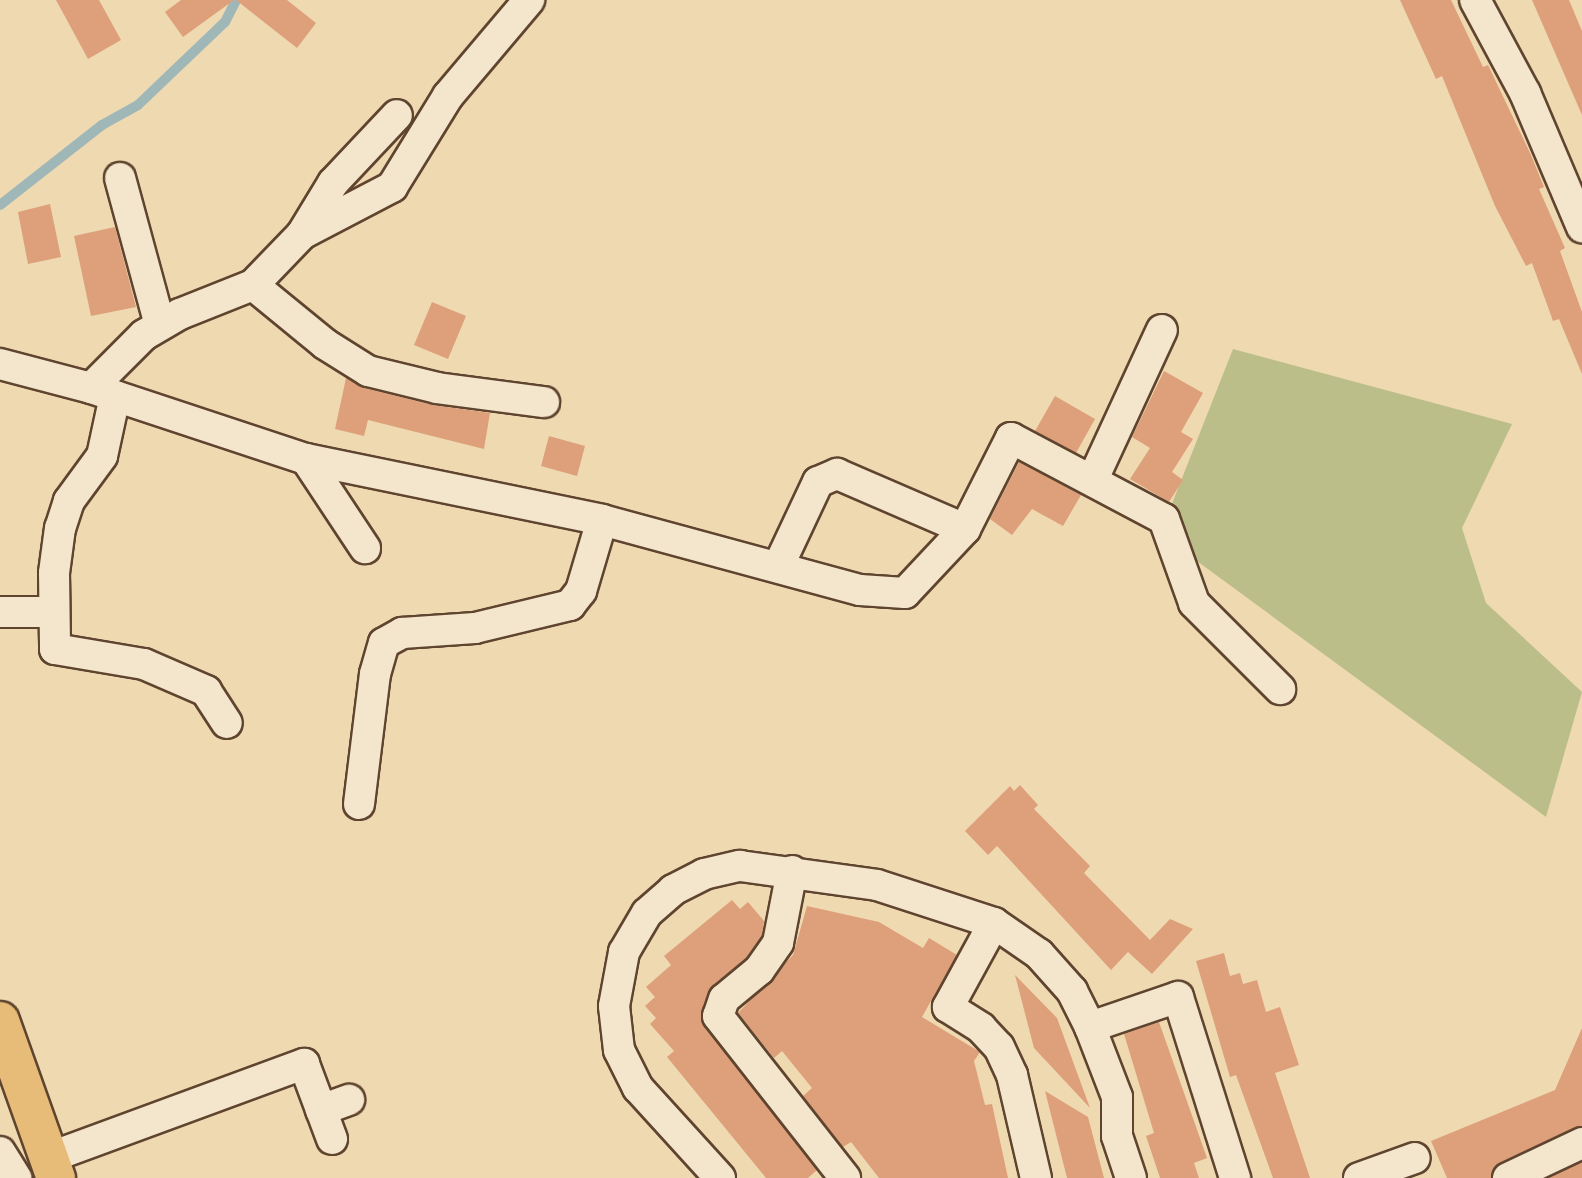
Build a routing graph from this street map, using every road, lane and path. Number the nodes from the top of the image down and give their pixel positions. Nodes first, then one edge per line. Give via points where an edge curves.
1 (529, 0) edge
2 (1475, 0) edge
3 (397, 115) dead end
4 (120, 178) dead end
5 (1579, 210) edge
6 (302, 234) junction
7 (253, 285) junction
8 (160, 326) junction
9 (1162, 330) dead end
10 (0, 364) edge
11 (103, 392) junction
12 (544, 402) dead end
13 (306, 458) junction
14 (1093, 479) junction
15 (602, 520) junction
16 (965, 529) junction
17 (365, 548) dead end
18 (778, 567) junction
19 (0, 612) edge
20 (54, 612) junction
21 (1280, 689) dead end
22 (227, 723) dead end
23 (359, 804) dead end
24 (792, 871) junction
25 (994, 923) junction
26 (0, 1021) edge
27 (1090, 1027) junction
28 (0, 1046) edge
29 (22, 1090) junction
30 (349, 1100) dead end
31 (321, 1110) junction
32 (332, 1139) dead end
33 (1582, 1143) edge
34 (0, 1152) edge
35 (1415, 1158) dead end
36 (41, 1172) edge
37 (720, 1178) edge
38 (845, 1178) edge
39 (1036, 1178) edge
40 (1131, 1178) edge
41 (1235, 1178) edge
42 (1359, 1178) edge
43 (1508, 1178) edge

1 - 6 street via 448,96 392,187
2 - 5 street via 1525,93
3 - 6 street via 332,183
4 - 8 street
6 - 7 street
7 - 8 street
7 - 12 street via 325,344 368,371 437,388
8 - 11 street via 144,335
9 - 14 street
10 - 11 street
11 - 13 street
11 - 20 street via 102,456 69,501 60,528
13 - 15 street
13 - 17 street
14 - 16 street via 1012,438
14 - 21 street via 1164,519 1194,603
15 - 18 street
15 - 23 street via 581,591 570,605 475,628 402,633 384,643 375,674
16 - 18 street via 905,593 860,590
16 - 18 street via 837,474 818,482
19 - 20 street
20 - 22 street via 55,649 144,664 206,691
24 - 25 street via 877,885
24 - 37 street via 740,866 704,874 673,890 647,913 624,952 614,1006 619,1050 638,1088
24 - 38 street via 778,943 759,970 724,999 718,1016
25 - 27 street via 1039,954 1072,991
25 - 39 street via 948,1006 999,1046 1012,1075
26 - 29 main road
27 - 40 street via 1117,1097 1117,1136
27 - 41 street via 1178,997
28 - 29 main road
29 - 36 main road
30 - 31 street
31 - 32 street
31 - 36 street via 304,1064
33 - 43 street
34 - 36 street
35 - 42 street

